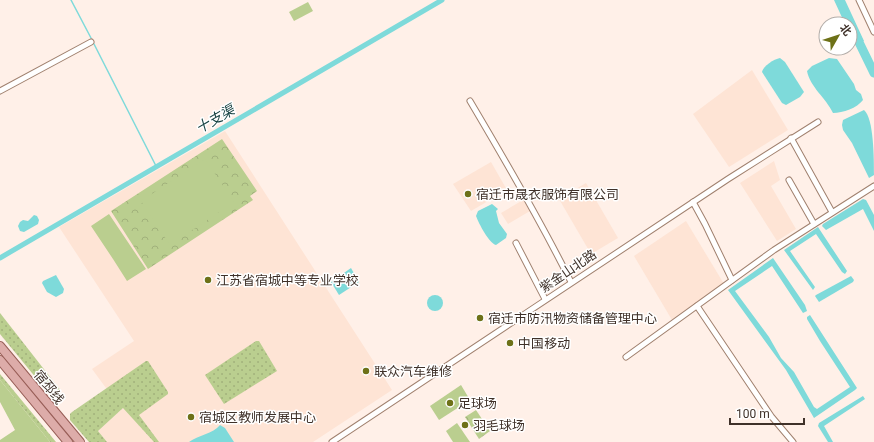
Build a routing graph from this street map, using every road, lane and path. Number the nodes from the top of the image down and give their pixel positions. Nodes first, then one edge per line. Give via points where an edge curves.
1 (859, 0) edge
2 (874, 32) edge
3 (91, 42) dead end
4 (0, 91) edge
5 (470, 101) dead end
6 (818, 122) dead end
7 (791, 138) junction
8 (789, 180) dead end
9 (874, 186) edge
10 (693, 202) junction
11 (832, 212) junction
12 (814, 224) junction
13 (516, 244) dead end
14 (732, 280) junction
15 (571, 282) junction
16 (545, 299) junction
17 (697, 306) junction
18 (0, 346) edge
19 (626, 357) dead end
20 (0, 360) edge
21 (68, 442) edge
22 (80, 442) edge
23 (332, 442) edge
24 (793, 442) edge

1 - 2 street
3 - 4 street
5 - 15 street via 505,159
6 - 7 street, 紫金山北路
7 - 10 street, 紫金山北路
7 - 11 street
8 - 12 street
9 - 11 street
10 - 14 street
10 - 15 street, 紫金山北路
11 - 12 street
12 - 14 street
13 - 16 street
14 - 17 street
15 - 16 street, 紫金山北路
16 - 23 street, 紫金山北路
17 - 19 street
17 - 24 street via 771,416
18 - 22 main road, 宿邳线
20 - 21 main road, 宿邳线

